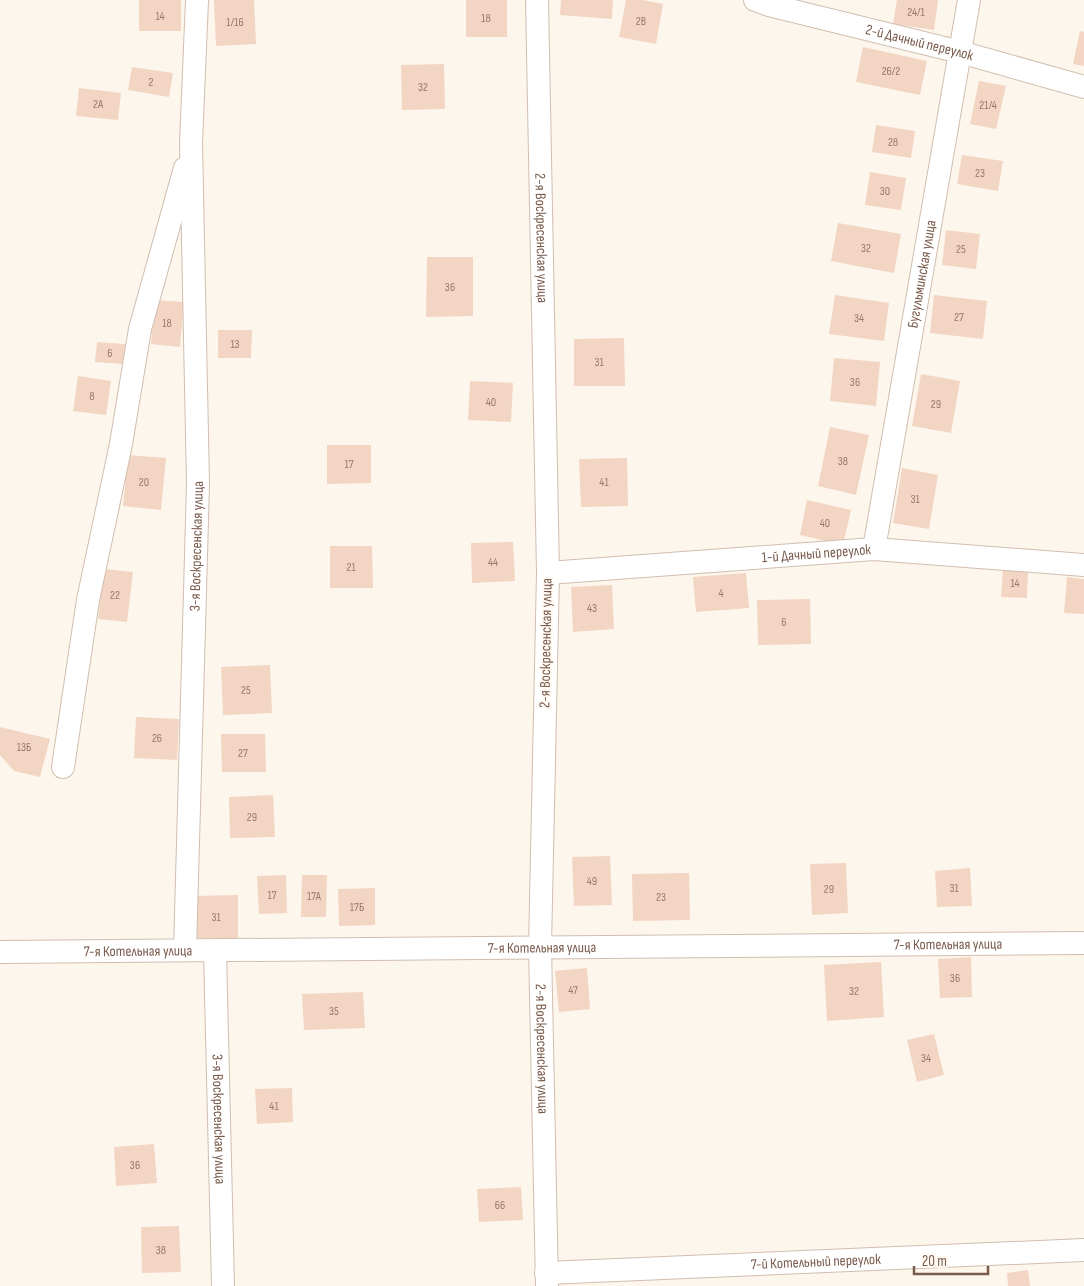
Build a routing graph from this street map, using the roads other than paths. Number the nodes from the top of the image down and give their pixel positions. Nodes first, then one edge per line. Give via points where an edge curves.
1 (197, 0) edge
2 (537, 0) edge
3 (969, 0) edge
4 (764, 2) edge
5 (960, 52) junction
6 (1084, 87) edge
7 (192, 143) junction
8 (874, 549) junction
9 (1084, 566) edge
10 (548, 573) junction
11 (63, 768) dead end
12 (1084, 943) edge
13 (540, 947) junction
14 (184, 950) junction
15 (215, 951) junction
16 (0, 952) edge
17 (1084, 1250) edge
18 (547, 1279) edge
19 (223, 1286) edge

1 - 7 street, 3-я Воскресенская улица
2 - 10 street, 2-я Воскресенская улица
3 - 5 street, Бугульминская улица
4 - 5 street, 2-й Дачный переулок
5 - 6 street, 2-й Дачный переулок
5 - 8 street, Бугульминская улица
7 - 11 street, 3-я Воскресенская улица via 140,330 121,444 88,600
7 - 14 street, 3-я Воскресенская улица via 198,484
8 - 9 street, 1-й Дачный переулок
8 - 10 street, 1-й Дачный переулок
10 - 13 street, 2-я Воскресенская улица
12 - 13 street, 7-я Котельная улица
13 - 15 street, 7-я Котельная улица
13 - 18 street, 2-я Воскресенская улица
14 - 15 street, 7-я Котельная улица
14 - 16 street, 7-я Котельная улица
15 - 19 street, 3-я Воскресенская улица
17 - 18 street, 7-й Котельный переулок

